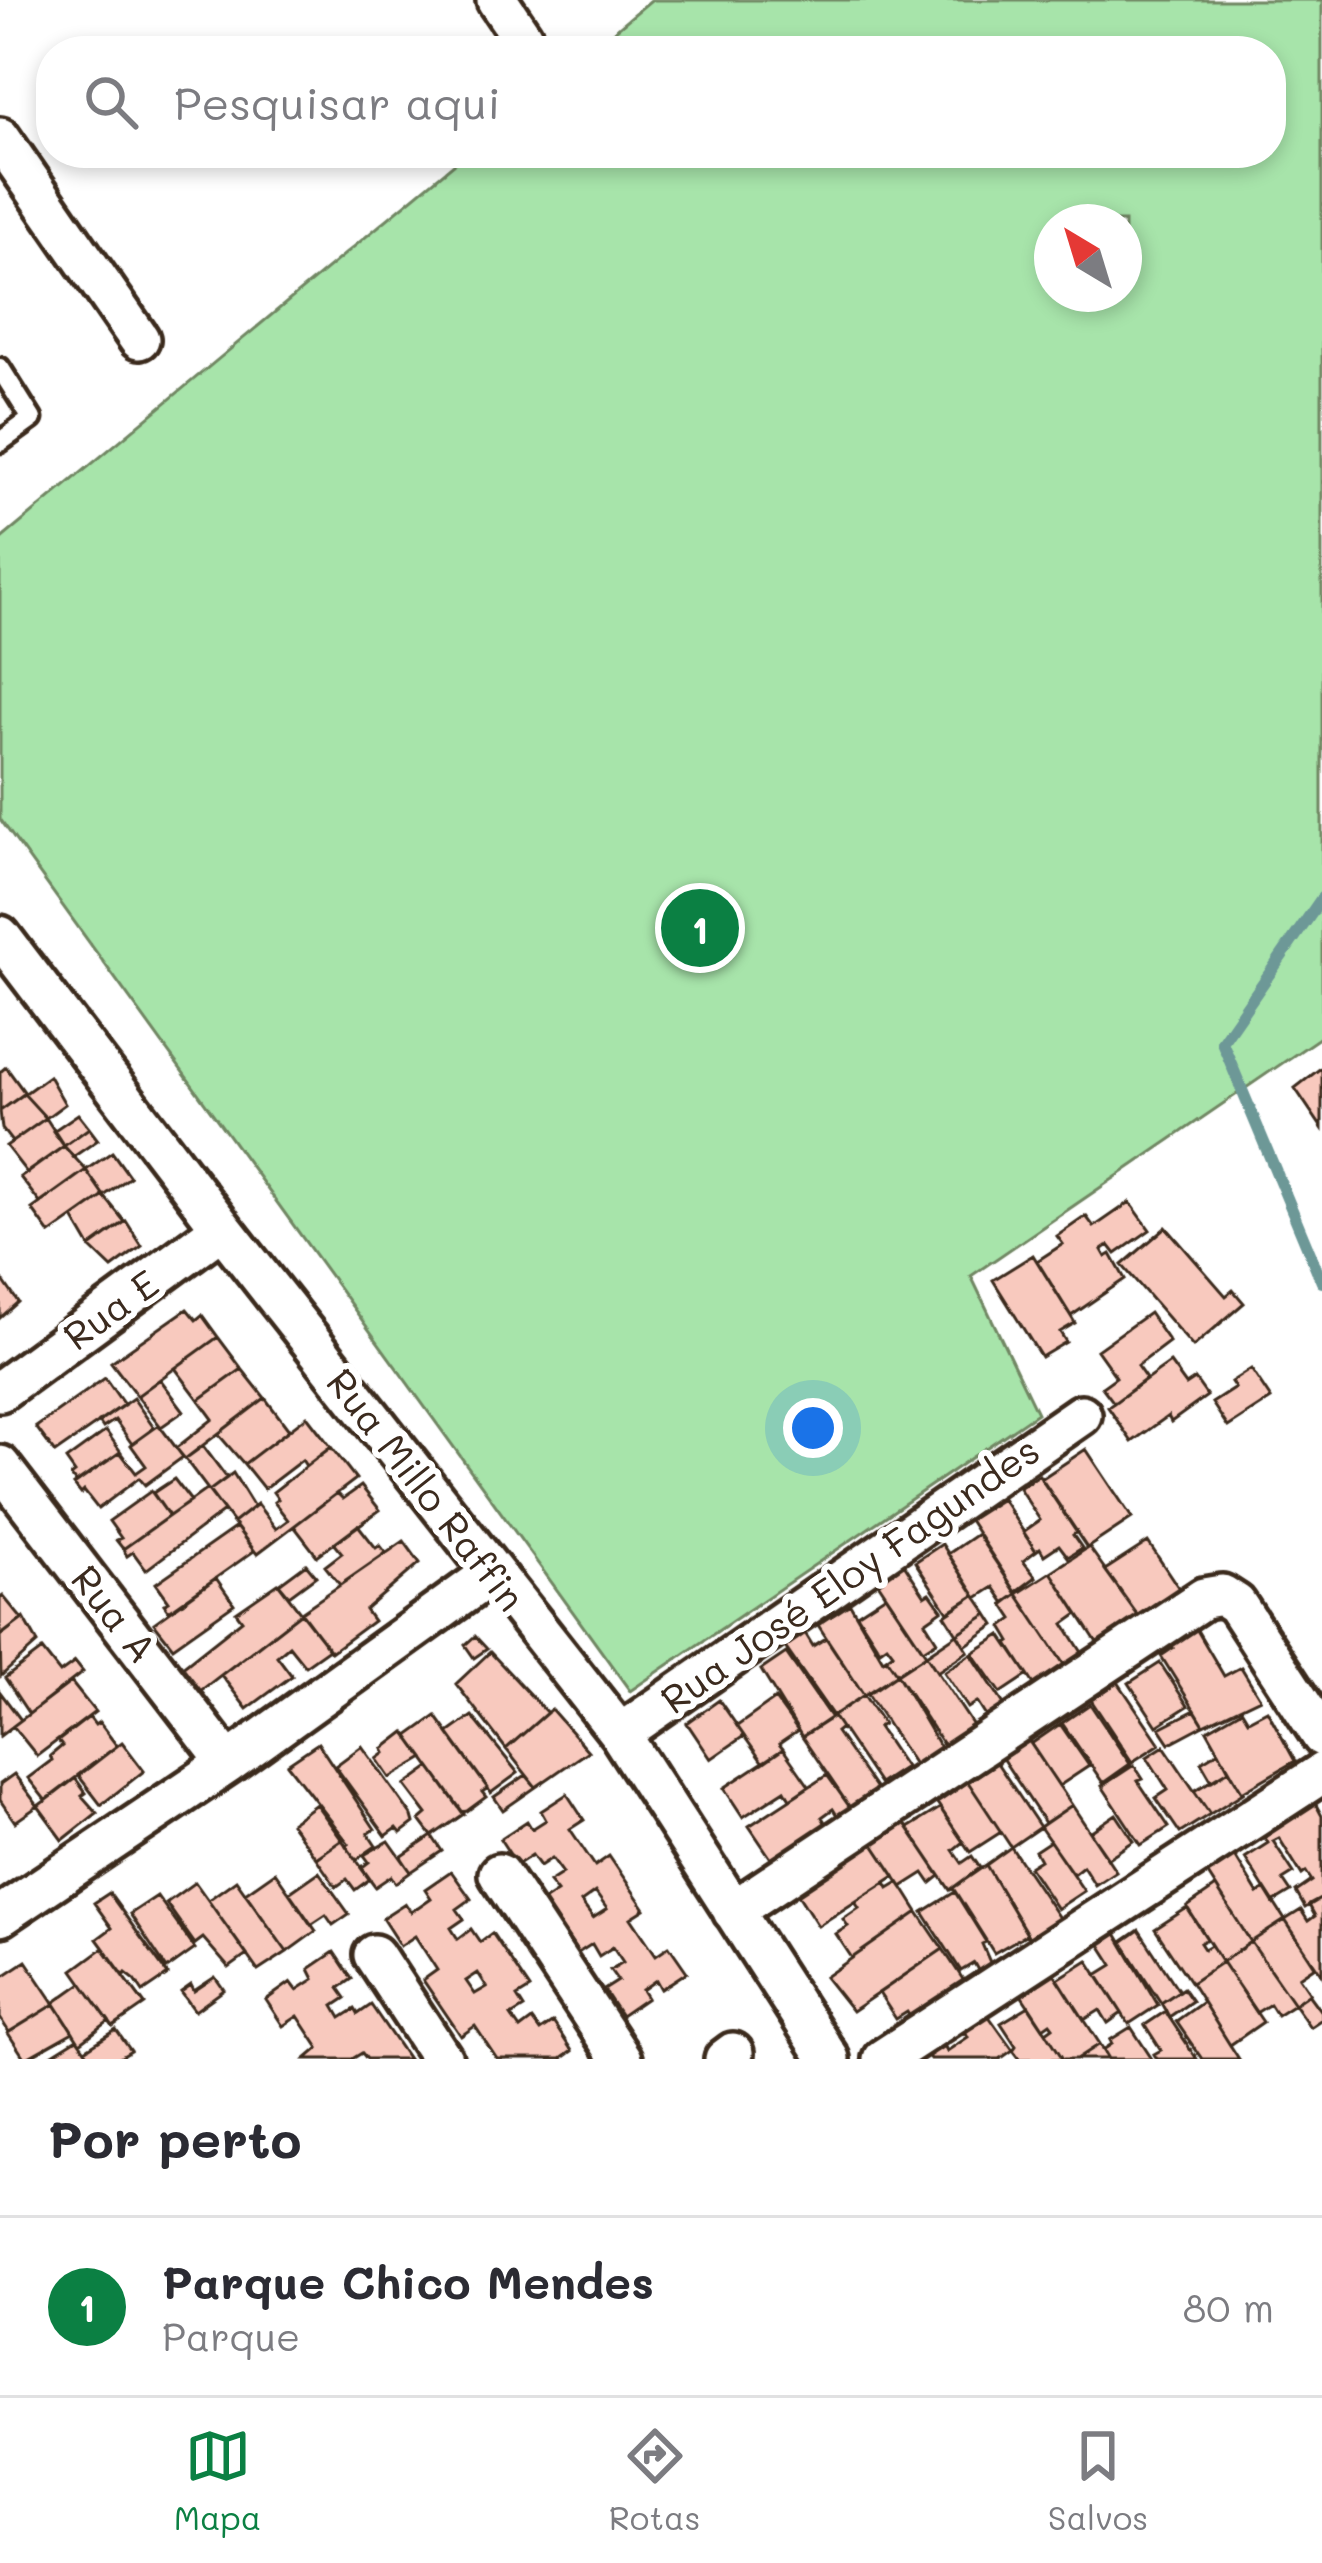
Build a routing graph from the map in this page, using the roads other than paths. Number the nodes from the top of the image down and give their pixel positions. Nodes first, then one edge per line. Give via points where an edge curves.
1 (497, 0) edge
2 (521, 36) edge
3 (0, 138) edge
4 (140, 339) dead end
5 (0, 368) edge
6 (0, 442) edge
7 (0, 936) edge
8 (222, 1228) junction
9 (0, 1391) edge
10 (1081, 1415) dead end
11 (0, 1466) edge
12 (491, 1574) junction
13 (620, 1734) junction
14 (1322, 1736) edge
15 (228, 1762) junction
16 (1322, 1773) edge
17 (499, 1874) dead end
18 (733, 1911) junction
19 (0, 1916) edge
20 (374, 1955) dead end
21 (442, 2059) edge
22 (621, 2059) edge
23 (829, 2059) edge
24 (883, 2059) edge

1 - 2 street
3 - 4 street
5 - 6 lane via 32,419
7 - 8 street, Rua Millo Raffin
8 - 9 street, Rua E
8 - 12 street, Rua Millo Raffin
10 - 13 street, Rua José Eloy Fagundes
11 - 15 street, Rua A
12 - 13 street, Rua Millo Raffin
12 - 15 street
13 - 18 street, Rua Millo Raffin
14 - 18 street via 1236,1604 1222,1595 1204,1598
15 - 19 street
16 - 24 street
17 - 22 street
18 - 23 street, Rua Millo Raffin
20 - 21 street

